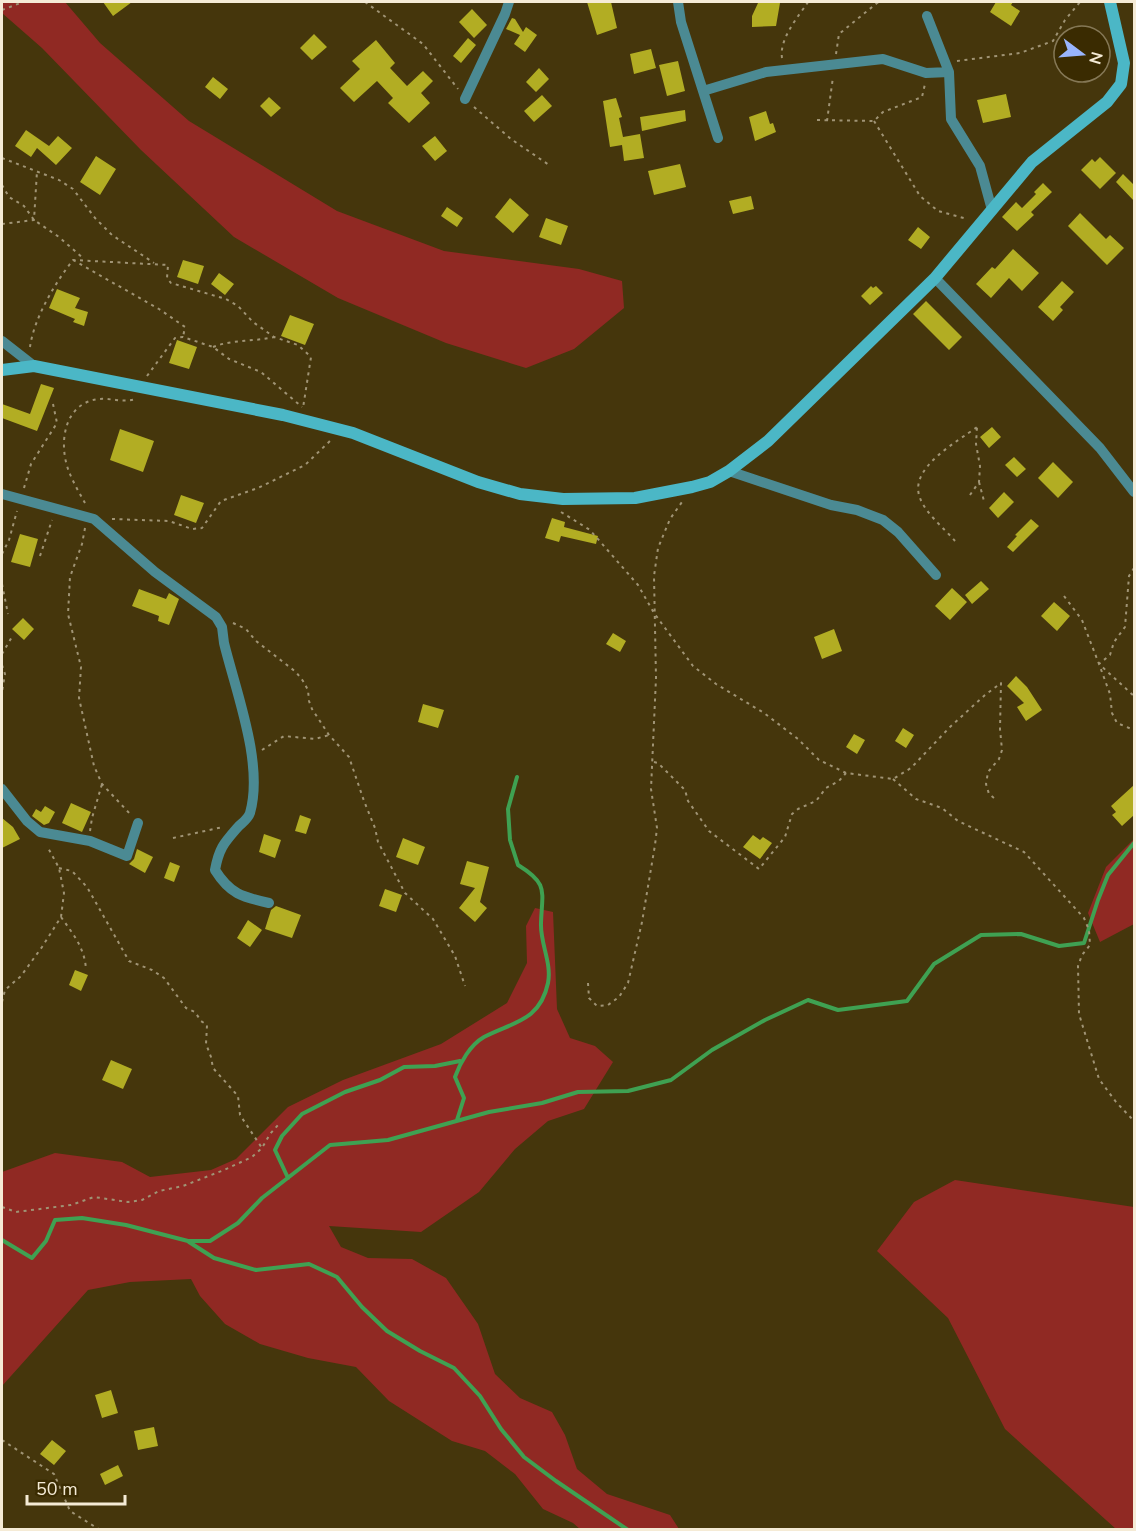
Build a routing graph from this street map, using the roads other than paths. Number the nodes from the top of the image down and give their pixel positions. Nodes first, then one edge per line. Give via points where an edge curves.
1 (509, 2) edge
2 (678, 2) edge
3 (1110, 2) edge
4 (927, 16) dead end
5 (947, 67) junction
6 (703, 91) junction
7 (465, 99) road end
8 (718, 138) dead end
9 (992, 210) junction
10 (935, 278) junction
11 (2, 341) edge
12 (34, 366) junction
13 (2, 370) edge
14 (729, 471) junction
15 (1134, 492) edge
16 (2, 494) edge
17 (936, 575) dead end
18 (2, 789) edge
19 (138, 823) road end
20 (269, 903) dead end

1 - 7 street
2 - 6 street
3 - 9 street via 1124,63 1120,84 1107,102 1032,162
4 - 5 street
5 - 6 street via 927,73 883,59 766,72
5 - 9 street via 951,119 980,166
6 - 8 street
9 - 10 street
10 - 14 street via 768,441
10 - 15 street via 1100,448
11 - 12 street
12 - 13 street
12 - 14 street via 302,414 478,482 539,497 635,498 710,482
14 - 17 street via 884,520
16 - 20 street via 91,518 155,572 216,616 222,627 252,756 253,792 249,816 218,853 215,870 231,891
18 - 19 street via 40,832 90,841 127,856

